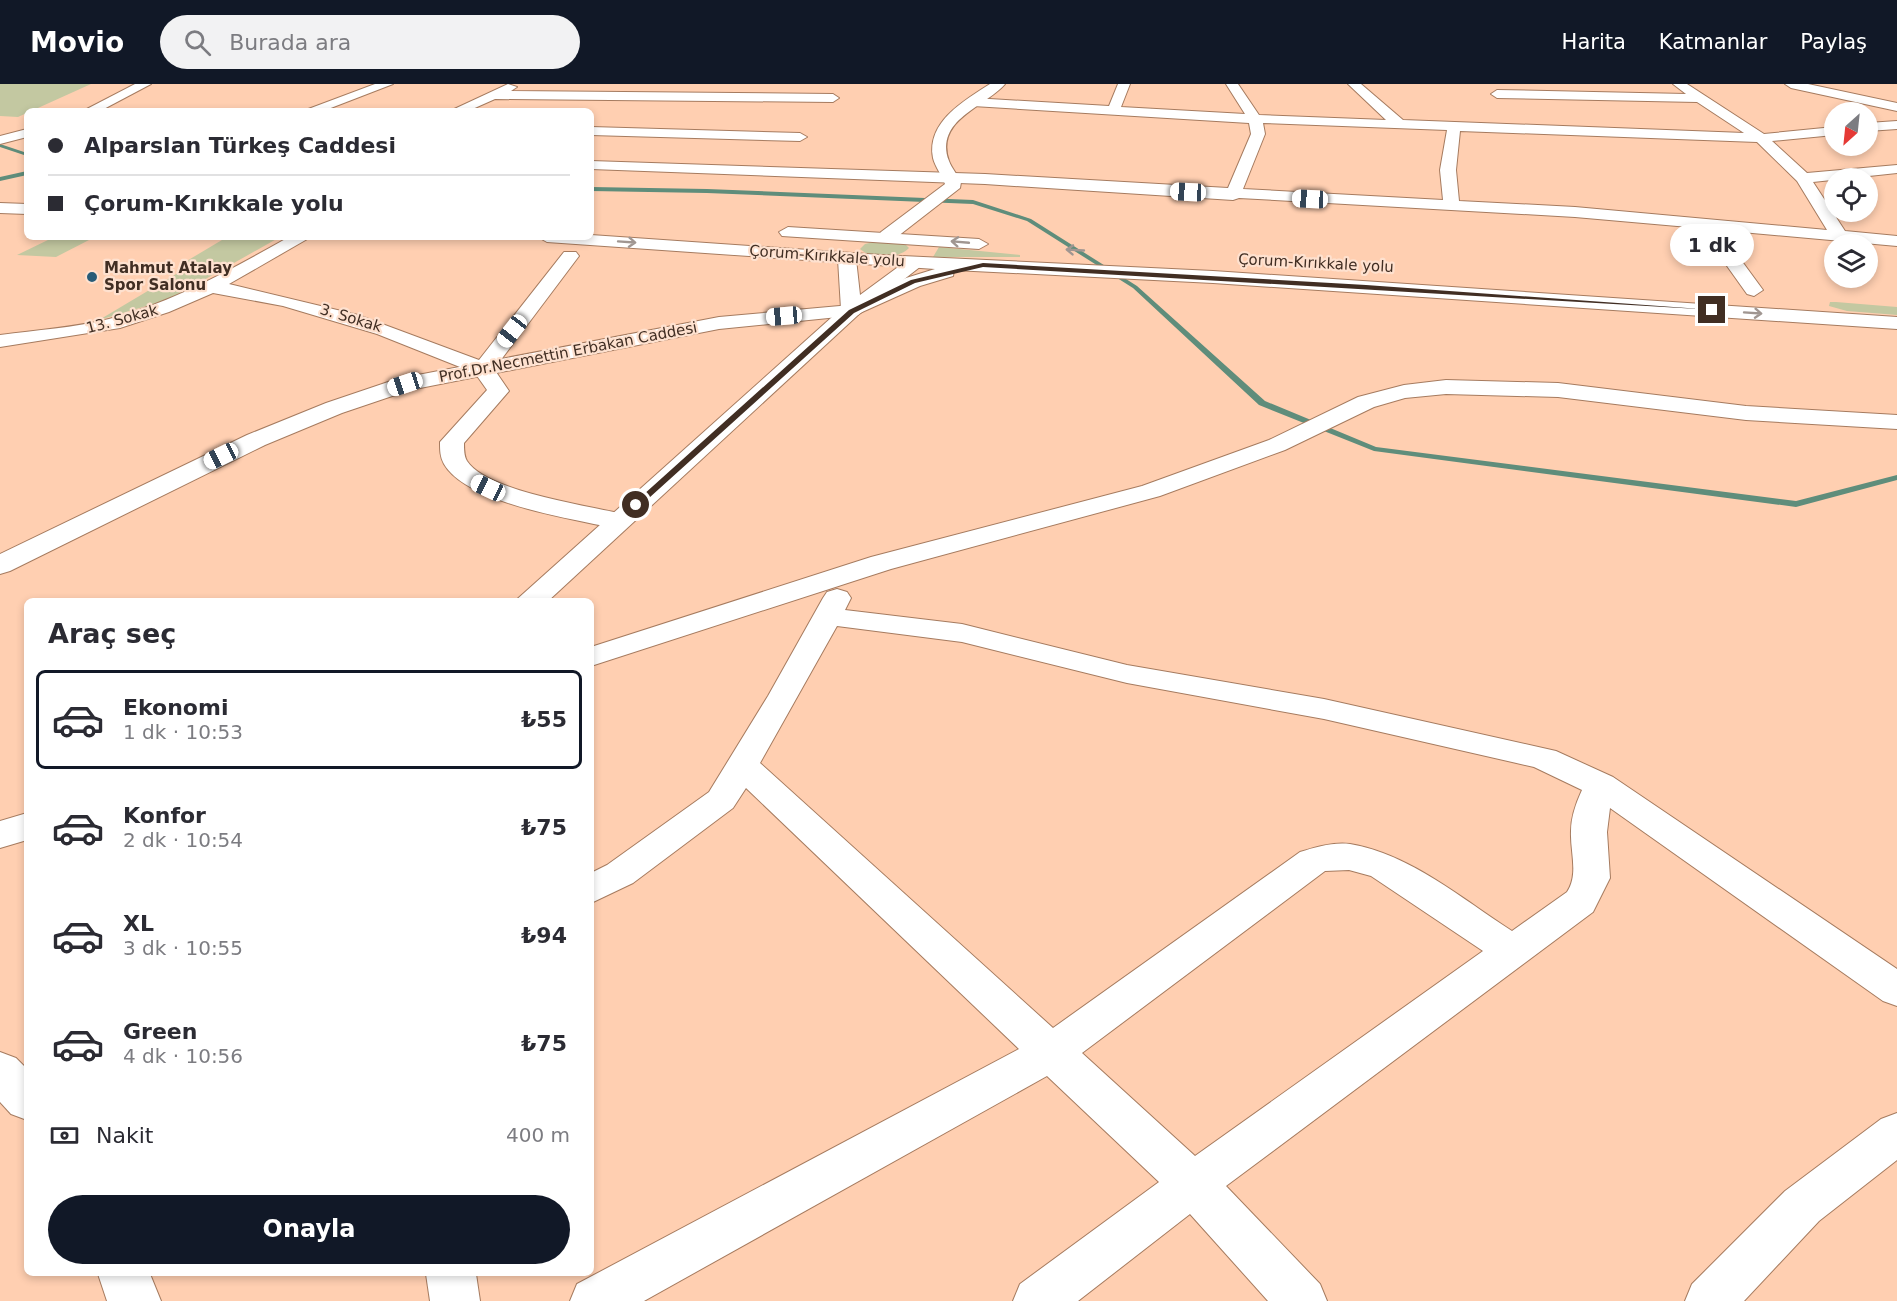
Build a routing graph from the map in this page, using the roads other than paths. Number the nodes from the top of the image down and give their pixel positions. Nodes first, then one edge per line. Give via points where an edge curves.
1 (145, 84) edge
2 (387, 84) edge
3 (518, 84) edge
4 (671, 84) edge
5 (999, 84) edge
6 (1124, 84) edge
7 (1232, 84) edge
8 (1354, 84) edge
9 (1486, 84) edge
10 (1679, 84) edge
11 (1791, 84) edge
12 (849, 89) dead end
13 (1497, 94) junction
14 (492, 95) junction
15 (661, 96) junction
16 (833, 98) junction
17 (1701, 98) junction
18 (973, 102) junction
19 (1897, 107) edge
20 (96, 108) edge
21 (319, 108) edge
22 (464, 108) edge
23 (1113, 112) junction
24 (820, 114) dead end
25 (1255, 119) junction
26 (1897, 124) edge
27 (1400, 125) junction
28 (0, 126) edge
29 (1878, 126) edge
30 (1454, 127) junction
31 (1533, 130) junction
32 (24, 131) edge
33 (594, 131) edge
34 (627, 132) junction
35 (1824, 132) edge
36 (24, 133) edge
37 (1761, 138) junction
38 (6, 139) edge
39 (594, 165) edge
40 (1897, 169) edge
41 (766, 171) junction
42 (1803, 178) junction
43 (953, 181) junction
44 (0, 192) edge
45 (24, 194) edge
46 (1233, 195) junction
47 (1451, 206) junction
48 (0, 208) edge
49 (24, 209) edge
50 (1705, 223) junction
51 (770, 231) dead end
52 (1838, 234) joint
53 (868, 236) junction
54 (887, 236) junction
55 (1878, 239) edge
56 (296, 240) edge
57 (588, 240) edge
58 (928, 240) junction
59 (1897, 241) edge
60 (998, 245) dead end
61 (570, 256) dead end
62 (847, 259) junction
63 (916, 263) junction
64 (983, 265) junction
65 (213, 287) junction
66 (1730, 289) dead end
67 (1754, 290) junction
68 (1774, 292) dead end
69 (851, 311) junction
70 (1897, 323) edge
71 (0, 341) edge
72 (483, 369) junction
73 (1897, 422) edge
74 (618, 521) junction
75 (0, 565) edge
76 (850, 573) junction
77 (533, 598) edge
78 (828, 616) junction
79 (594, 656) edge
80 (742, 765) junction
81 (1601, 785) junction
82 (24, 827) edge
83 (0, 835) edge
84 (594, 887) edge
85 (1513, 951) junction
86 (1897, 990) edge
87 (1052, 1052) junction
88 (0, 1071) edge
89 (24, 1097) edge
90 (1897, 1133) edge
91 (1193, 1184) junction
92 (125, 1276) edge
93 (451, 1276) edge
94 (134, 1301) edge
95 (455, 1301) edge
96 (596, 1301) edge
97 (1038, 1301) edge
98 (1302, 1301) edge
99 (1710, 1301) edge

1 - 20 street
2 - 21 street
3 - 14 street
4 - 15 street
5 - 18 main road
6 - 23 street
7 - 25 street
8 - 27 street
9 - 13 street
10 - 17 street
11 - 19 street
12 - 16 street
13 - 17 street
13 - 31 street
14 - 15 street
14 - 22 street
15 - 16 street
15 - 34 street
16 - 24 street
17 - 37 street
18 - 23 street
18 - 43 main road via 949,122 939,142 941,160
23 - 25 street
25 - 27 street
25 - 46 street via 1258,134
26 - 29 street
27 - 30 street
28 - 32 street
30 - 31 street
30 - 47 street via 1448,170
31 - 37 street
33 - 34 street
34 - 39 street
34 - 41 street via 803,133
35 - 37 street
36 - 38 street
37 - 42 street
39 - 41 street
40 - 42 street
41 - 43 street
42 - 52 street
43 - 46 street
43 - 54 main road
44 - 45 main road
46 - 47 street
47 - 50 street
48 - 49 main road
50 - 52 street
50 - 67 street
51 - 53 main road, Çorum-Kırıkkale yolu
53 - 54 main road, Çorum-Kırıkkale yolu
53 - 62 main road via 850,243
54 - 58 main road, Çorum-Kırıkkale yolu
55 - 59 street
56 - 65 street, 13. Sokak
57 -> 62 main road, Çorum-Kırıkkale yolu
60 -> 58 main road, Çorum-Kırıkkale yolu
58 - 63 main road
61 - 72 street
62 - 63 main road, Çorum-Kırıkkale yolu
62 - 69 main road
63 - 64 main road, Çorum-Kırıkkale yolu
63 - 69 main road
64 - 69 main road via 913,282
64 -> 70 main road, Çorum-Kırıkkale yolu
65 - 71 street, 13. Sokak via 114,324
65 - 72 street, 3. Sokak via 333,312 414,339
66 - 67 main road
67 - 68 main road
69 - 72 main road, Prof.Dr.Necmettin Erbakan Caddesi via 728,322
69 - 74 main road
72 - 74 street via 498,391 452,442 455,464 474,482 505,494
72 - 75 main road, Prof.Dr.Necmettin Erbakan Caddesi via 405,384 301,420
73 - 76 street via 1746,413 1558,390 1446,387 1404,392 1366,402 1277,445 1151,491
74 - 77 main road
76 - 78 street
76 - 79 street
78 - 80 street
78 - 81 street via 962,633 1127,674 1335,711 1526,754 1563,766
80 - 84 street via 721,800 620,874
80 - 87 street
81 - 85 street via 1589,820 1593,866 1590,888 1580,902
81 - 86 street
82 - 83 main road
85 - 87 street via 1383,866 1330,856 1313,861
85 - 91 street
87 - 91 street
87 - 96 street
88 - 89 main road
90 - 99 street via 1802,1206
91 - 97 street
91 - 98 street
92 - 94 main road
93 - 95 street

